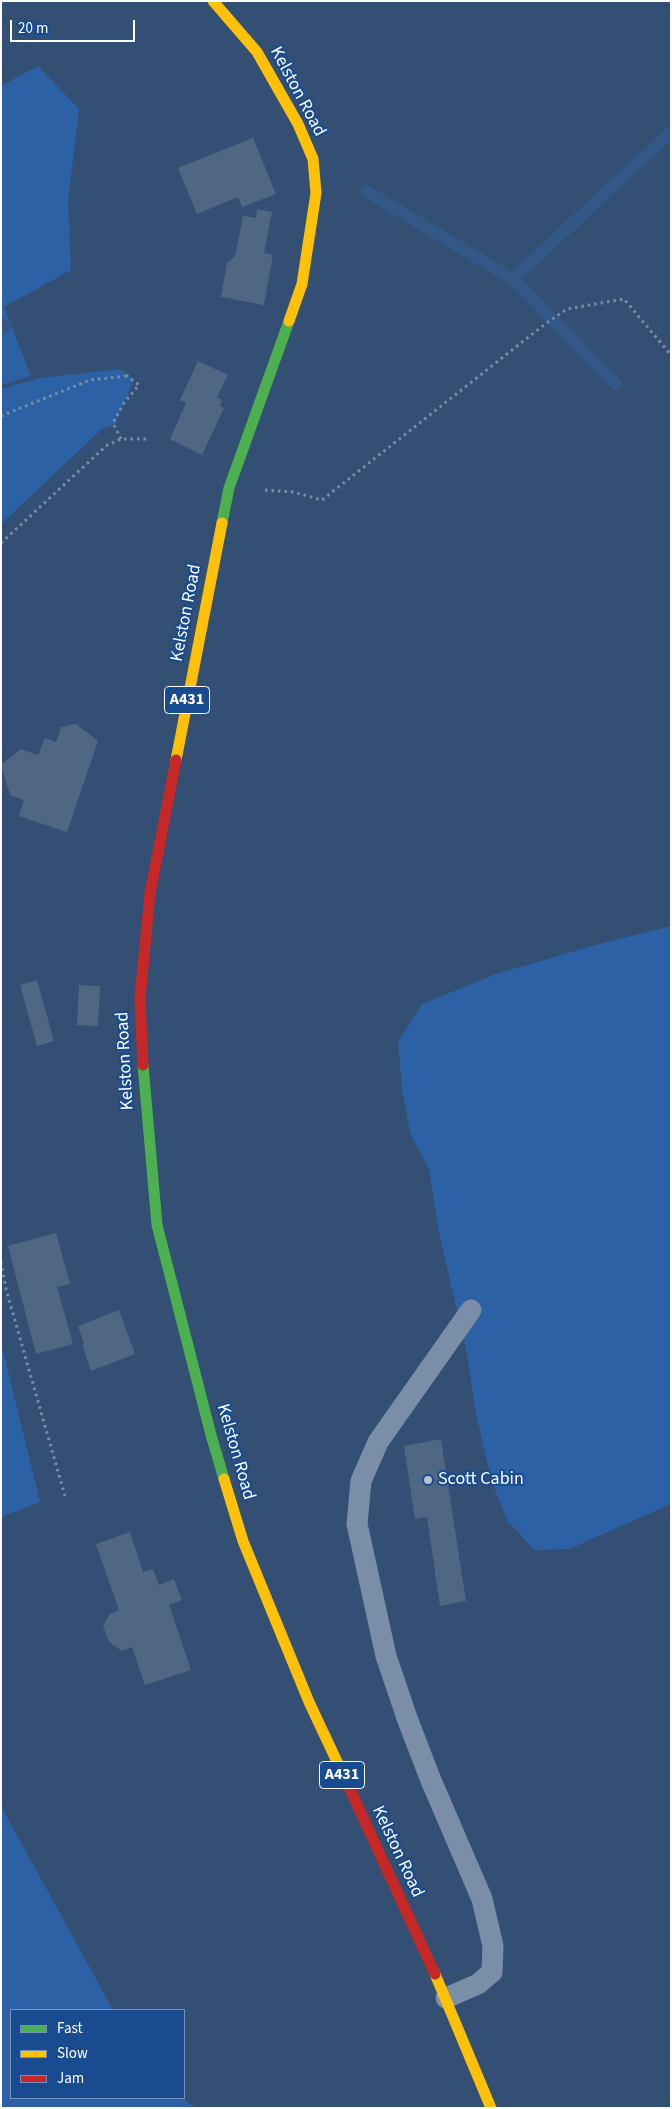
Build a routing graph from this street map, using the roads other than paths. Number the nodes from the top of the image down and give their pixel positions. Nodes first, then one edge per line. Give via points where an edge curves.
1 (213, 1) edge
2 (471, 1310) dead end
3 (446, 1998) junction
4 (491, 2108) edge

1 - 3 main road, Kelston Road / A431 via 257,52 298,124 313,159 316,193 302,284 229,488 150,893 140,998 145,1103 157,1225 211,1435 243,1541 308,1702
2 - 3 lane via 378,1442 360,1481 357,1524 386,1656 424,1761 482,1899 493,1946 492,1972 478,1984
3 - 4 main road, Kelston Road / A431

